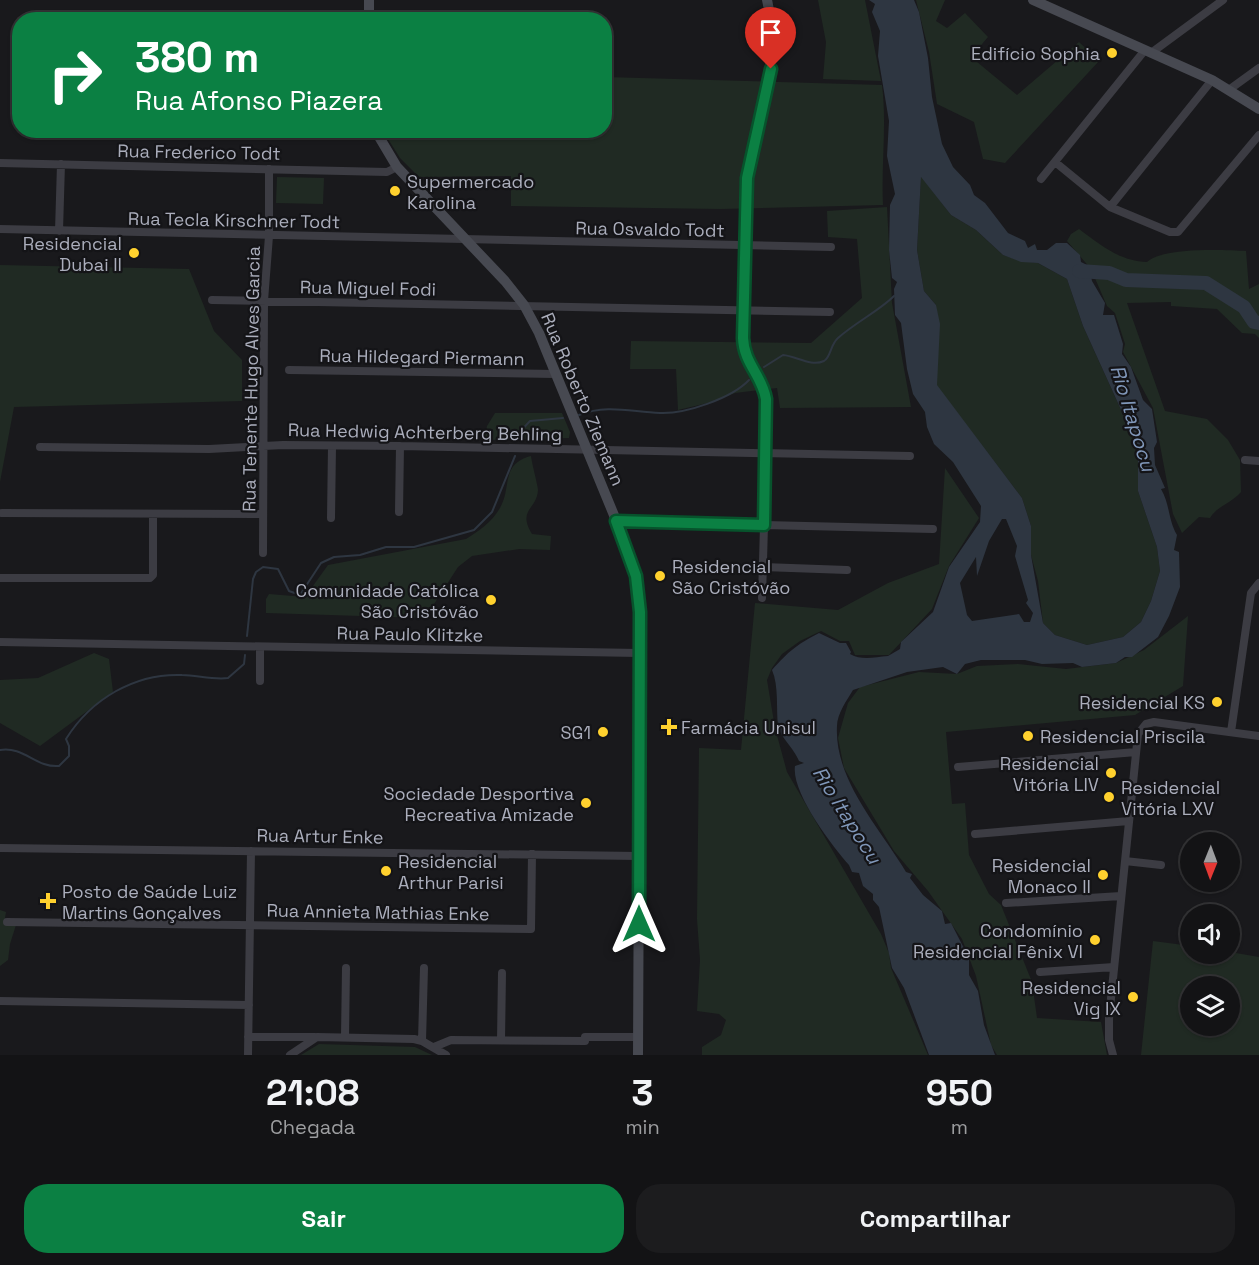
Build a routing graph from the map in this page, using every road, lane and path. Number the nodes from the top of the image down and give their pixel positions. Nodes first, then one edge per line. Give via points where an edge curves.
1 (767, 0) edge
2 (1033, 0) edge
3 (1223, 0) edge
4 (1148, 51) junction
5 (1259, 68) edge
6 (1212, 80) junction
7 (1230, 89) junction
8 (1257, 104) edge
9 (1259, 135) edge
10 (380, 138) edge
11 (1055, 162) junction
12 (0, 163) edge
13 (61, 164) junction
14 (397, 166) junction
15 (269, 169) junction
16 (1041, 179) dead end
17 (1110, 207) junction
18 (0, 230) edge
19 (59, 231) junction
20 (269, 236) junction
21 (467, 241) junction
22 (745, 245) junction
23 (831, 247) dead end
24 (212, 300) dead end
25 (264, 301) junction
26 (524, 305) junction
27 (744, 310) junction
28 (830, 312) dead end
29 (289, 370) dead end
30 (555, 374) junction
31 (264, 446) junction
32 (332, 446) junction
33 (400, 446) junction
34 (40, 447) dead end
35 (586, 448) junction
36 (765, 453) junction
37 (910, 456) dead end
38 (1245, 460) dead end
39 (1259, 461) edge
40 (399, 512) dead end
41 (2, 513) dead end
42 (153, 514) junction
43 (262, 514) junction
44 (331, 518) dead end
45 (616, 521) junction
46 (764, 525) junction
47 (933, 529) dead end
48 (262, 553) dead end
49 (763, 565) junction
50 (847, 568) dead end
51 (0, 578) edge
52 (1259, 583) edge
53 (762, 598) dead end
54 (0, 642) edge
55 (260, 647) junction
56 (639, 653) junction
57 (260, 681) dead end
58 (1231, 732) junction
59 (1259, 736) edge
60 (1136, 752) junction
61 (958, 767) dead end
62 (1129, 822) junction
63 (975, 834) dead end
64 (0, 848) edge
65 (250, 850) junction
66 (532, 854) junction
67 (639, 855) junction
68 (1125, 861) junction
69 (1161, 865) dead end
70 (1121, 896) junction
71 (1006, 903) dead end
72 (7, 922) dead end
73 (250, 925) junction
74 (1114, 967) junction
75 (346, 968) dead end
76 (424, 968) dead end
77 (1040, 972) dead end
78 (502, 973) dead end
79 (0, 1001) edge
80 (249, 1005) junction
81 (248, 1037) junction
82 (317, 1037) junction
83 (345, 1037) junction
84 (638, 1037) junction
85 (501, 1040) junction
86 (422, 1041) junction
87 (434, 1047) junction
88 (248, 1055) edge
89 (290, 1055) edge
90 (446, 1055) edge
91 (638, 1055) edge
92 (1113, 1055) edge

1 - 22 main road via 771,69 747,178
2 - 4 main road
3 - 4 street
4 - 6 main road
4 - 11 street
5 - 7 street
6 - 7 main road
6 - 17 street
7 - 8 main road
9 - 17 street via 1178,232
10 - 14 main road, Rua Roberto Ziemann
11 - 16 street
11 - 17 street
12 - 13 street, Rua Frederico Todt
13 - 15 street, Rua Frederico Todt
13 - 19 street
14 - 15 street, Rua Frederico Todt via 387,172
14 - 21 main road, Rua Roberto Ziemann
15 - 20 street, Rua Tenente Hugo Alves Garcia
18 - 19 street, Rua Tecla Kirschner Todt
19 - 20 street, Rua Tecla Kirschner Todt
20 - 21 street, Rua Tecla Kirschner Todt
20 - 25 street, Rua Tenente Hugo Alves Garcia
21 - 22 street, Rua Osvaldo Todt
21 - 26 main road, Rua Roberto Ziemann
22 - 23 street, Rua Osvaldo Todt
22 - 27 main road
24 - 25 street, Rua Miguel Fodi
25 - 26 street, Rua Miguel Fodi
25 - 31 street, Rua Tenente Hugo Alves Garcia
26 - 27 street, Rua Miguel Fodi
26 - 30 main road, Rua Roberto Ziemann
27 - 28 street, Rua Miguel Fodi
27 - 36 main road via 745,354 766,399
29 - 30 street, Rua Hildegard Piermann
30 - 35 main road, Rua Roberto Ziemann
31 - 32 street, Rua Hedwig Achterberg Behling
31 - 34 street, Rua Hedwig Achterberg Behling
31 - 43 street, Rua Tenente Hugo Alves Garcia
32 - 33 street, Rua Hedwig Achterberg Behling
32 - 44 street
33 - 35 street, Rua Hedwig Achterberg Behling
33 - 40 street
35 - 36 street, Rua Hedwig Achterberg Behling
35 - 45 main road, Rua Roberto Ziemann
36 - 37 street, Rua Hedwig Achterberg Behling
36 - 46 main road
38 - 39 street
41 - 42 street
42 - 43 street
42 - 51 street via 150,578
43 - 48 street, Rua Tenente Hugo Alves Garcia
45 - 46 main road
45 - 56 main road, Rua Roberto Ziemann via 638,586
46 - 47 street
46 - 49 street
49 - 50 street
49 - 53 street
52 - 58 street via 1251,593
54 - 55 street, Rua Paulo Klitzke
55 - 56 street, Rua Paulo Klitzke
55 - 57 street
56 - 67 main road, Rua Roberto Ziemann
58 - 59 street
58 - 60 street via 1154,722 1146,724 1138,734
60 - 61 street
60 - 62 street
62 - 63 street
62 - 68 street
64 - 65 street, Rua Artur Enke
65 - 66 street, Rua Artur Enke
65 - 73 street
66 - 67 street, Rua Artur Enke
66 - 73 street, Rua Annieta Mathias Enke via 531,929
67 - 84 main road, Rua Roberto Ziemann
68 - 69 street
68 - 70 street
70 - 71 street
70 - 74 street
72 - 73 street, Rua Annieta Mathias Enke
73 - 80 street
74 - 77 street
74 - 92 street via 1108,1029
75 - 83 street
76 - 86 street
78 - 85 street
79 - 80 street
80 - 81 street
81 - 82 street
81 - 88 street
82 - 83 street
82 - 89 street
83 - 86 street
84 - 85 street
84 - 91 main road, Rua Roberto Ziemann
85 - 87 street via 451,1040
86 - 87 street
87 - 90 street

